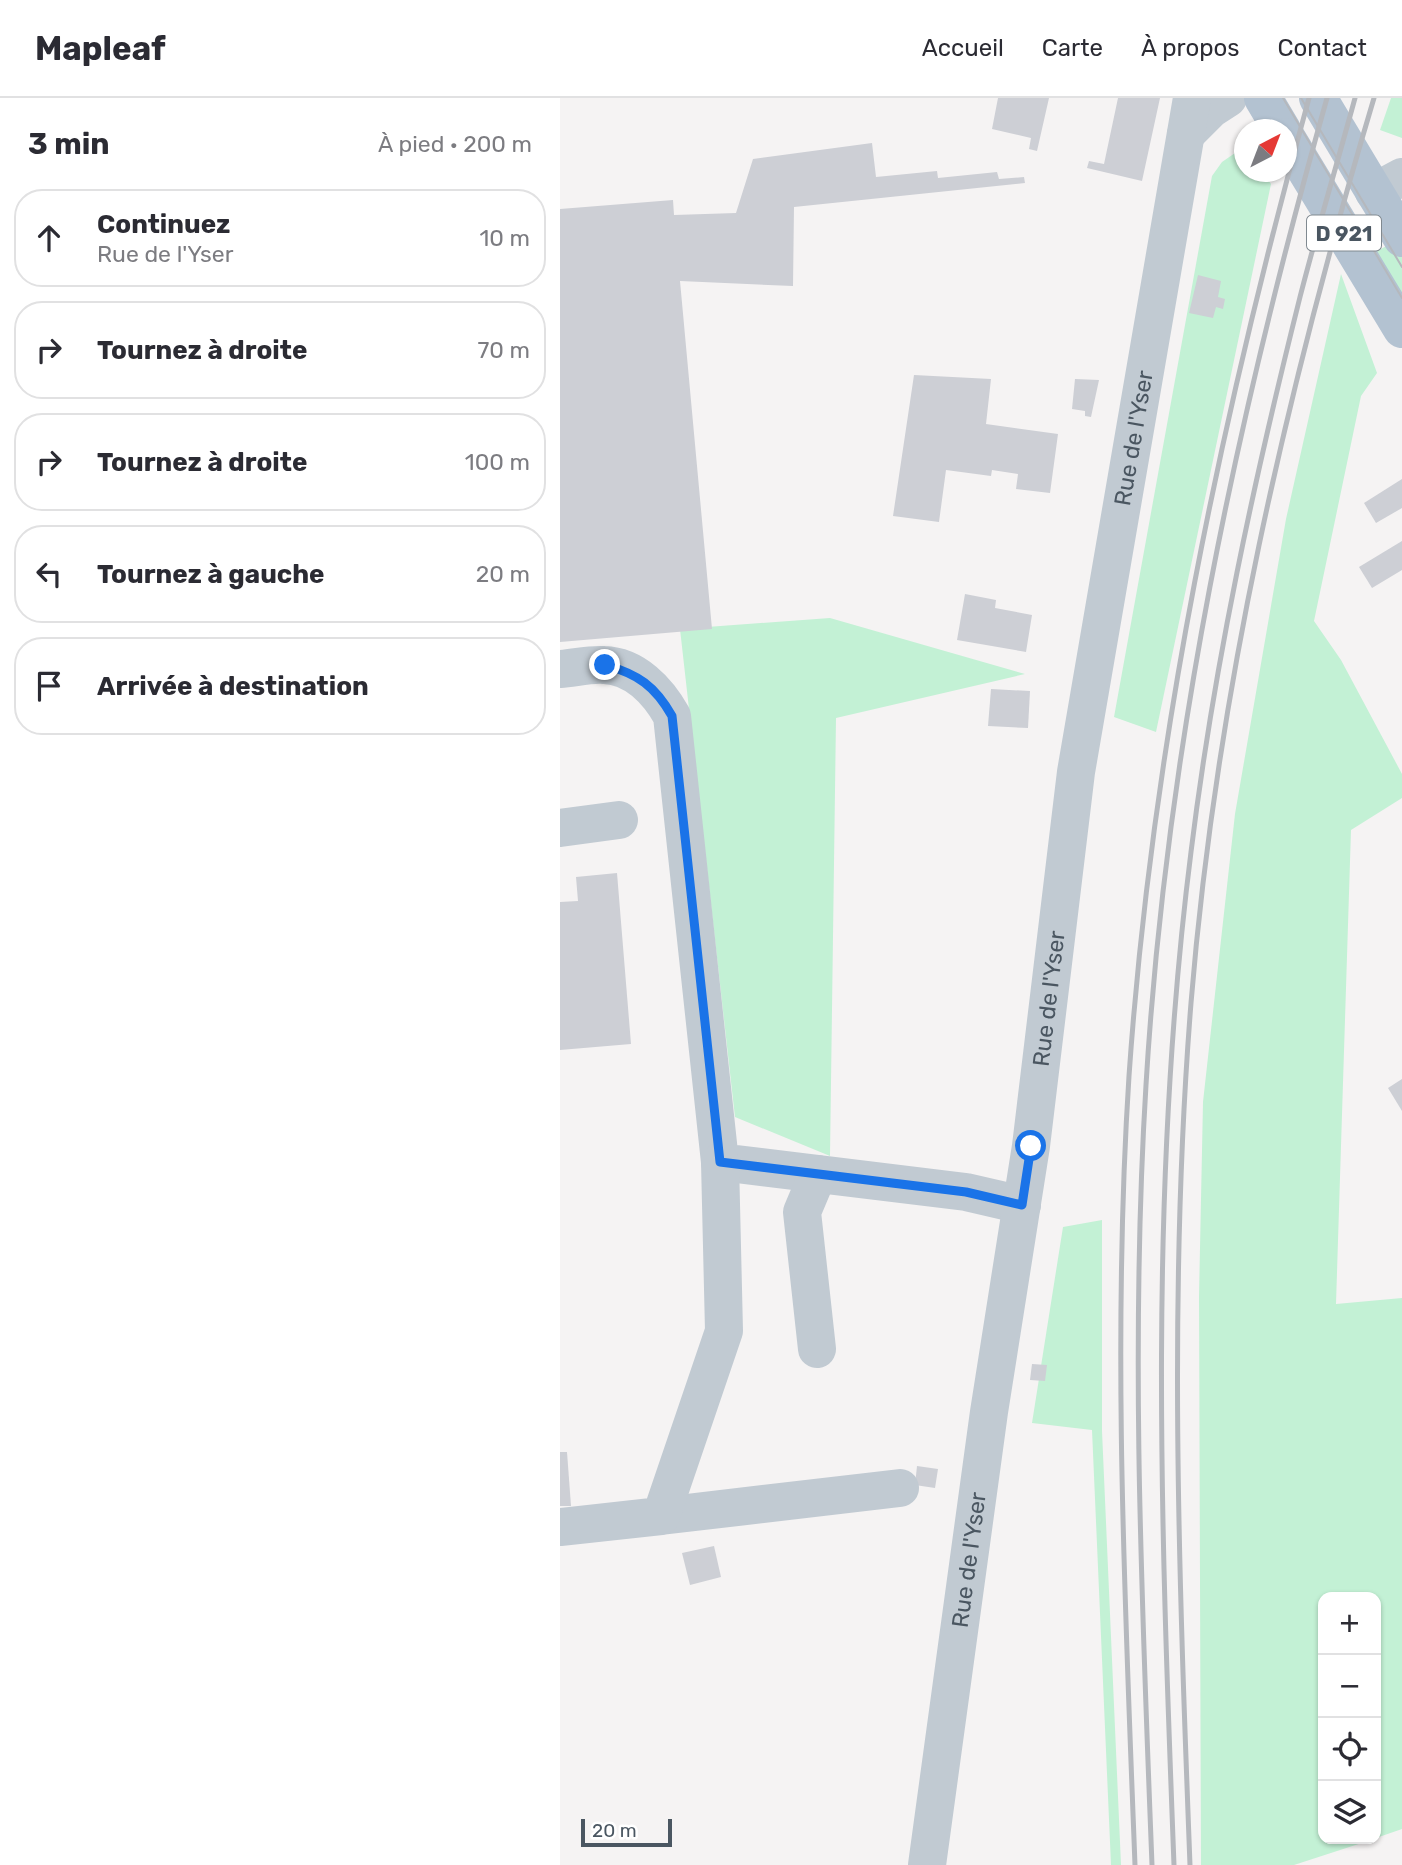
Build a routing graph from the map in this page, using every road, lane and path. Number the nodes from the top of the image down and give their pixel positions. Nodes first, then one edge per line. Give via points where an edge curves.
1 (1228, 98) edge
2 (1263, 98) edge
3 (1318, 98) edge
4 (1189, 116) edge
5 (1275, 119) edge
6 (1297, 155) edge
7 (1388, 185) edge
8 (1402, 238) edge
9 (1402, 329) edge
10 (560, 669) edge
11 (618, 820) dead end
12 (560, 828) edge
13 (720, 1162) junction
14 (818, 1174) junction
15 (1022, 1205) junction
16 (817, 1349) dead end
17 (900, 1488) dead end
18 (661, 1516) junction
19 (560, 1527) edge
20 (928, 1865) edge

1 - 4 street, Rue de l'Yser
2 - 5 main road
3 - 7 main road, D 921
4 - 15 street, Rue de l'Yser via 1076,772
6 - 9 main road, D 921
7 - 8 main road, D 921
10 - 13 street via 605,665 622,669 650,685 672,716
11 - 12 street
13 - 14 street
13 - 18 street via 724,1331
14 - 15 street via 966,1192
14 - 16 street via 802,1212
15 - 20 street, Rue de l'Yser
17 - 18 street
18 - 19 street

